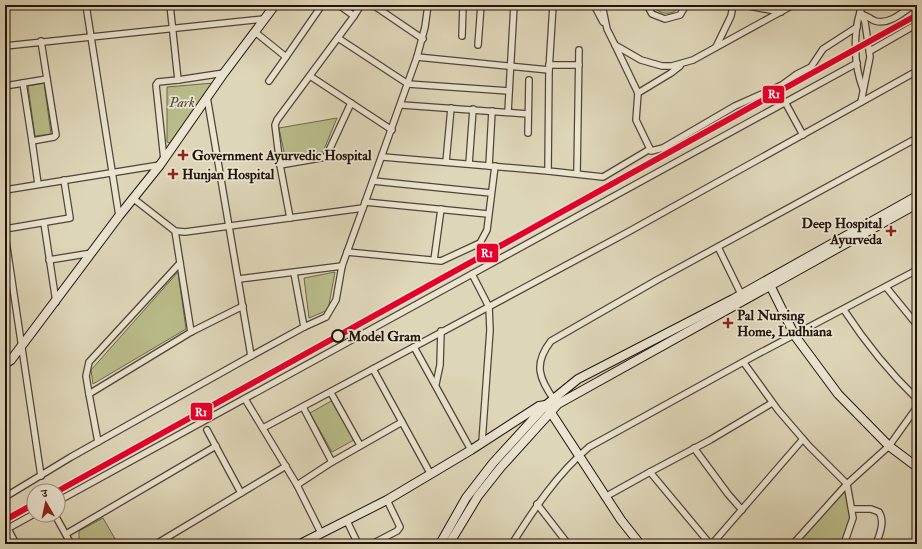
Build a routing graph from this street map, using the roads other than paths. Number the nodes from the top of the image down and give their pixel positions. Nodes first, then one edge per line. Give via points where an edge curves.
1 (86, 5) edge
2 (170, 5) edge
3 (275, 5) edge
4 (322, 5) edge
5 (339, 5) edge
6 (361, 5) edge
7 (373, 5) edge
8 (428, 5) edge
9 (463, 5) edge
10 (481, 5) edge
11 (514, 5) edge
12 (553, 5) edge
13 (594, 5) edge
14 (602, 5) edge
15 (647, 5) edge
16 (686, 5) edge
17 (733, 5) edge
18 (743, 5) edge
19 (793, 5) edge
20 (858, 5) edge
21 (913, 5) edge
22 (781, 12) junction
23 (861, 13) junction
24 (354, 16) junction
25 (264, 19) junction
26 (917, 24) edge
27 (857, 27) junction
28 (172, 28) junction
29 (607, 29) junction
30 (255, 32) junction
31 (90, 36) junction
32 (462, 36) dead end
33 (338, 38) junction
34 (423, 38) junction
35 (41, 41) junction
36 (615, 44) junction
37 (478, 45) dead end
38 (5, 46) edge
39 (716, 47) junction
40 (580, 50) dead end
41 (870, 51) junction
42 (286, 56) junction
43 (418, 57) junction
44 (857, 63) junction
45 (579, 65) junction
46 (680, 66) junction
47 (510, 67) junction
48 (549, 68) junction
49 (917, 71) edge
50 (224, 74) junction
51 (310, 76) junction
52 (47, 79) junction
53 (178, 80) junction
54 (528, 80) dead end
55 (269, 81) dead end
56 (23, 83) junction
57 (408, 84) junction
58 (5, 86) edge
59 (863, 89) junction
60 (509, 91) junction
61 (638, 93) junction
62 (207, 97) junction
63 (786, 102) junction
64 (861, 102) junction
65 (351, 103) junction
66 (402, 105) junction
67 (451, 108) junction
68 (473, 109) junction
69 (492, 111) junction
70 (508, 112) junction
71 (528, 114) junction
72 (392, 130) junction
73 (528, 133) dead end
74 (803, 135) junction
75 (917, 138) edge
76 (32, 141) junction
77 (650, 150) junction
78 (383, 157) junction
79 (446, 162) junction
80 (162, 163) junction
81 (469, 164) junction
82 (280, 165) junction
83 (489, 166) junction
84 (495, 166) junction
85 (548, 171) junction
86 (113, 172) junction
87 (577, 173) junction
88 (64, 180) junction
89 (373, 182) junction
90 (38, 184) junction
91 (5, 190) edge
92 (491, 193) junction
93 (917, 196) edge
94 (134, 199) junction
95 (917, 204) edge
96 (364, 205) junction
97 (441, 210) junction
98 (488, 214) junction
99 (119, 216) junction
100 (290, 218) junction
101 (44, 223) junction
102 (229, 226) junction
103 (5, 229) edge
104 (175, 231) junction
105 (5, 234) edge
106 (718, 248) junction
107 (347, 252) junction
108 (92, 253) junction
109 (49, 260) junction
110 (434, 260) junction
111 (180, 263) junction
112 (342, 266) junction
113 (917, 270) edge
114 (294, 273) junction
115 (8, 274) edge
116 (472, 274) junction
117 (239, 279) junction
118 (769, 283) junction
119 (886, 287) junction
120 (741, 294) junction
121 (56, 302) junction
122 (243, 306) junction
123 (489, 307) junction
124 (844, 310) junction
125 (917, 325) edge
126 (304, 327) junction
127 (442, 331) junction
128 (191, 332) junction
129 (795, 336) junction
130 (22, 346) junction
131 (414, 347) junction
132 (251, 356) junction
133 (744, 362) junction
134 (5, 364) edge
135 (373, 369) junction
136 (436, 384) junction
137 (331, 393) junction
138 (89, 394) junction
139 (245, 399) junction
140 (917, 399) edge
141 (555, 401) junction
142 (772, 403) junction
143 (302, 407) junction
144 (917, 407) edge
145 (548, 408) junction
146 (402, 422) junction
147 (263, 428) junction
148 (207, 430) dead end
149 (803, 439) junction
150 (98, 442) junction
151 (482, 442) junction
152 (360, 445) junction
153 (216, 446) junction
154 (889, 446) junction
155 (694, 448) junction
156 (471, 450) junction
157 (578, 456) junction
158 (332, 462) junction
159 (286, 466) junction
160 (917, 467) edge
161 (650, 472) junction
162 (430, 473) junction
163 (41, 476) junction
164 (847, 484) junction
165 (297, 485) junction
166 (241, 493) junction
167 (5, 497) edge
168 (66, 497) edge
169 (605, 497) junction
170 (387, 500) junction
171 (537, 504) junction
172 (852, 509) junction
173 (742, 510) junction
174 (26, 518) edge
175 (347, 521) junction
176 (60, 523) edge
177 (7, 529) edge
178 (321, 533) junction
179 (66, 534) junction
180 (16, 544) edge
181 (71, 544) edge
182 (156, 544) edge
183 (300, 544) edge
184 (358, 544) edge
185 (372, 544) edge
186 (440, 544) edge
187 (449, 544) edge
188 (512, 544) edge
189 (568, 544) edge
190 (640, 544) edge
191 (711, 544) edge
192 (793, 544) edge
193 (844, 544) edge
194 (876, 544) edge

1 - 31 street
2 - 28 street
3 - 25 street
4 - 42 street
5 - 24 street
6 - 24 street
7 - 34 street
8 - 34 street
9 - 32 street
10 - 37 street
11 - 47 street
12 - 48 street
13 - 29 street
14 - 29 street
15 - 16 street via 652,14 665,19 680,15
17 - 39 street via 731,16
18 - 22 street
19 - 22 street
20 - 23 street
21 - 23 street via 887,21 874,20
22 - 39 street
23 - 27 street
23 - 41 street
24 - 33 street
25 - 28 street
25 - 30 street
26 - 41 street
27 - 44 street
27 - 77 street via 823,49 811,67 782,85 735,106 663,148
28 - 31 street
28 - 53 street
29 - 36 street
30 - 42 street
30 - 50 street
31 - 35 street
31 - 86 street
33 - 51 street
33 - 57 street
34 - 43 street
35 - 38 street
35 - 52 street
36 - 46 street via 632,56 647,62 662,66
36 - 61 street
39 - 46 street
40 - 45 street
41 - 59 street via 869,69
42 - 55 street
43 - 47 street
43 - 57 street
44 - 59 street
44 - 63 street
45 - 48 street
45 - 87 street
46 - 61 street
47 - 48 street
47 - 60 street
48 - 85 street
49 - 64 street
50 - 53 street
50 - 62 street
51 - 65 street
51 - 82 street via 275,125
52 - 56 street
52 - 76 street via 56,137
53 - 80 street via 158,82 156,85
54 - 71 street
56 - 58 street
56 - 76 street
57 - 60 street
57 - 66 street
59 - 64 street
60 - 70 street
61 - 77 street via 636,120
62 - 80 street
62 - 102 street
63 - 74 street
63 - 116 street
64 - 74 street
65 - 72 street
65 - 82 street via 326,157
66 - 67 street
66 - 72 street
67 - 68 street
67 - 79 street
68 - 69 street
68 - 81 street
69 - 70 street
69 - 83 street
70 - 71 street
71 - 73 street
72 - 78 street
74 - 123 street
75 - 106 street
76 - 90 street
77 - 87 street via 608,176
78 - 79 street
78 - 89 street
79 - 81 street
80 - 86 street
80 - 94 street
81 - 83 street
82 - 100 street
83 - 84 street
84 - 85 street
84 - 92 street
85 - 87 street
86 - 88 street
86 - 99 street
88 - 90 street
88 - 101 street via 70,218
89 - 92 street
89 - 96 street
90 - 91 street
92 - 98 street
93 - 118 street
94 - 99 street
94 - 104 street
95 - 118 street
96 - 97 street
96 - 100 street
96 - 107 street
97 - 98 street
97 - 110 street
98 - 110 street via 487,230 480,243 441,262
99 - 108 street
100 - 102 street
101 - 103 street
101 - 109 street
102 - 104 street
102 - 117 street
104 - 111 street
105 - 115 street
106 - 120 street
106 - 141 street via 552,341 543,353 540,371 541,381
107 - 110 street
107 - 112 street
108 - 109 street
108 - 121 street
109 - 121 street
111 - 128 street
111 - 138 street via 89,362 86,376
112 - 114 street
112 - 126 street via 336,300 331,312
113 - 119 street
114 - 117 street
114 - 126 street
115 - 130 street
116 - 123 street
116 - 139 street
117 - 122 street
118 - 120 street
118 - 129 street
118 - 141 street
119 - 124 street
119 - 125 street
120 - 141 street via 578,379
121 - 130 street
122 - 128 street
122 - 132 street
123 - 127 street
123 - 151 street via 490,330
124 - 129 street
124 - 140 street via 863,338
126 - 132 street
127 - 131 street
127 - 136 street
128 - 138 street
129 - 133 street
129 - 154 street via 838,394
130 - 134 street
130 - 163 street
131 - 135 street
131 - 136 street
132 - 150 street
133 - 142 street
133 - 157 street via 608,436
135 - 137 street
135 - 146 street
136 - 156 street
137 - 143 street
137 - 152 street
138 - 150 street
139 - 147 street
139 - 168 street
141 - 145 street
142 - 149 street
142 - 155 street
143 - 147 street
143 - 158 street
144 - 154 street
145 - 151 street via 540,406
145 - 157 street
145 - 186 street via 493,463 466,498
145 - 187 street via 478,496
146 - 152 street
146 - 162 street
147 - 159 street
148 - 153 street
149 - 164 street
149 - 173 street
150 - 163 street
151 - 156 street
152 - 158 street
153 - 166 street
153 - 179 street
154 - 160 street
154 - 164 street
155 - 161 street
155 - 173 street
156 - 162 street
157 - 169 street
157 - 171 street
158 - 165 street
159 - 165 street
159 - 166 street
161 - 169 street
161 - 191 street
162 - 170 street
163 - 167 street
164 - 172 street
164 - 192 street
165 - 178 street
166 - 182 street
169 - 190 street
170 - 175 street
170 - 185 street via 400,527
171 - 188 street
171 - 189 street
172 - 193 street via 853,518
172 - 194 street via 871,509 879,512 882,519
173 - 191 street
174 - 177 street
175 - 178 street
175 - 184 street
176 - 179 street
177 - 180 street
178 - 183 street
179 - 181 street

